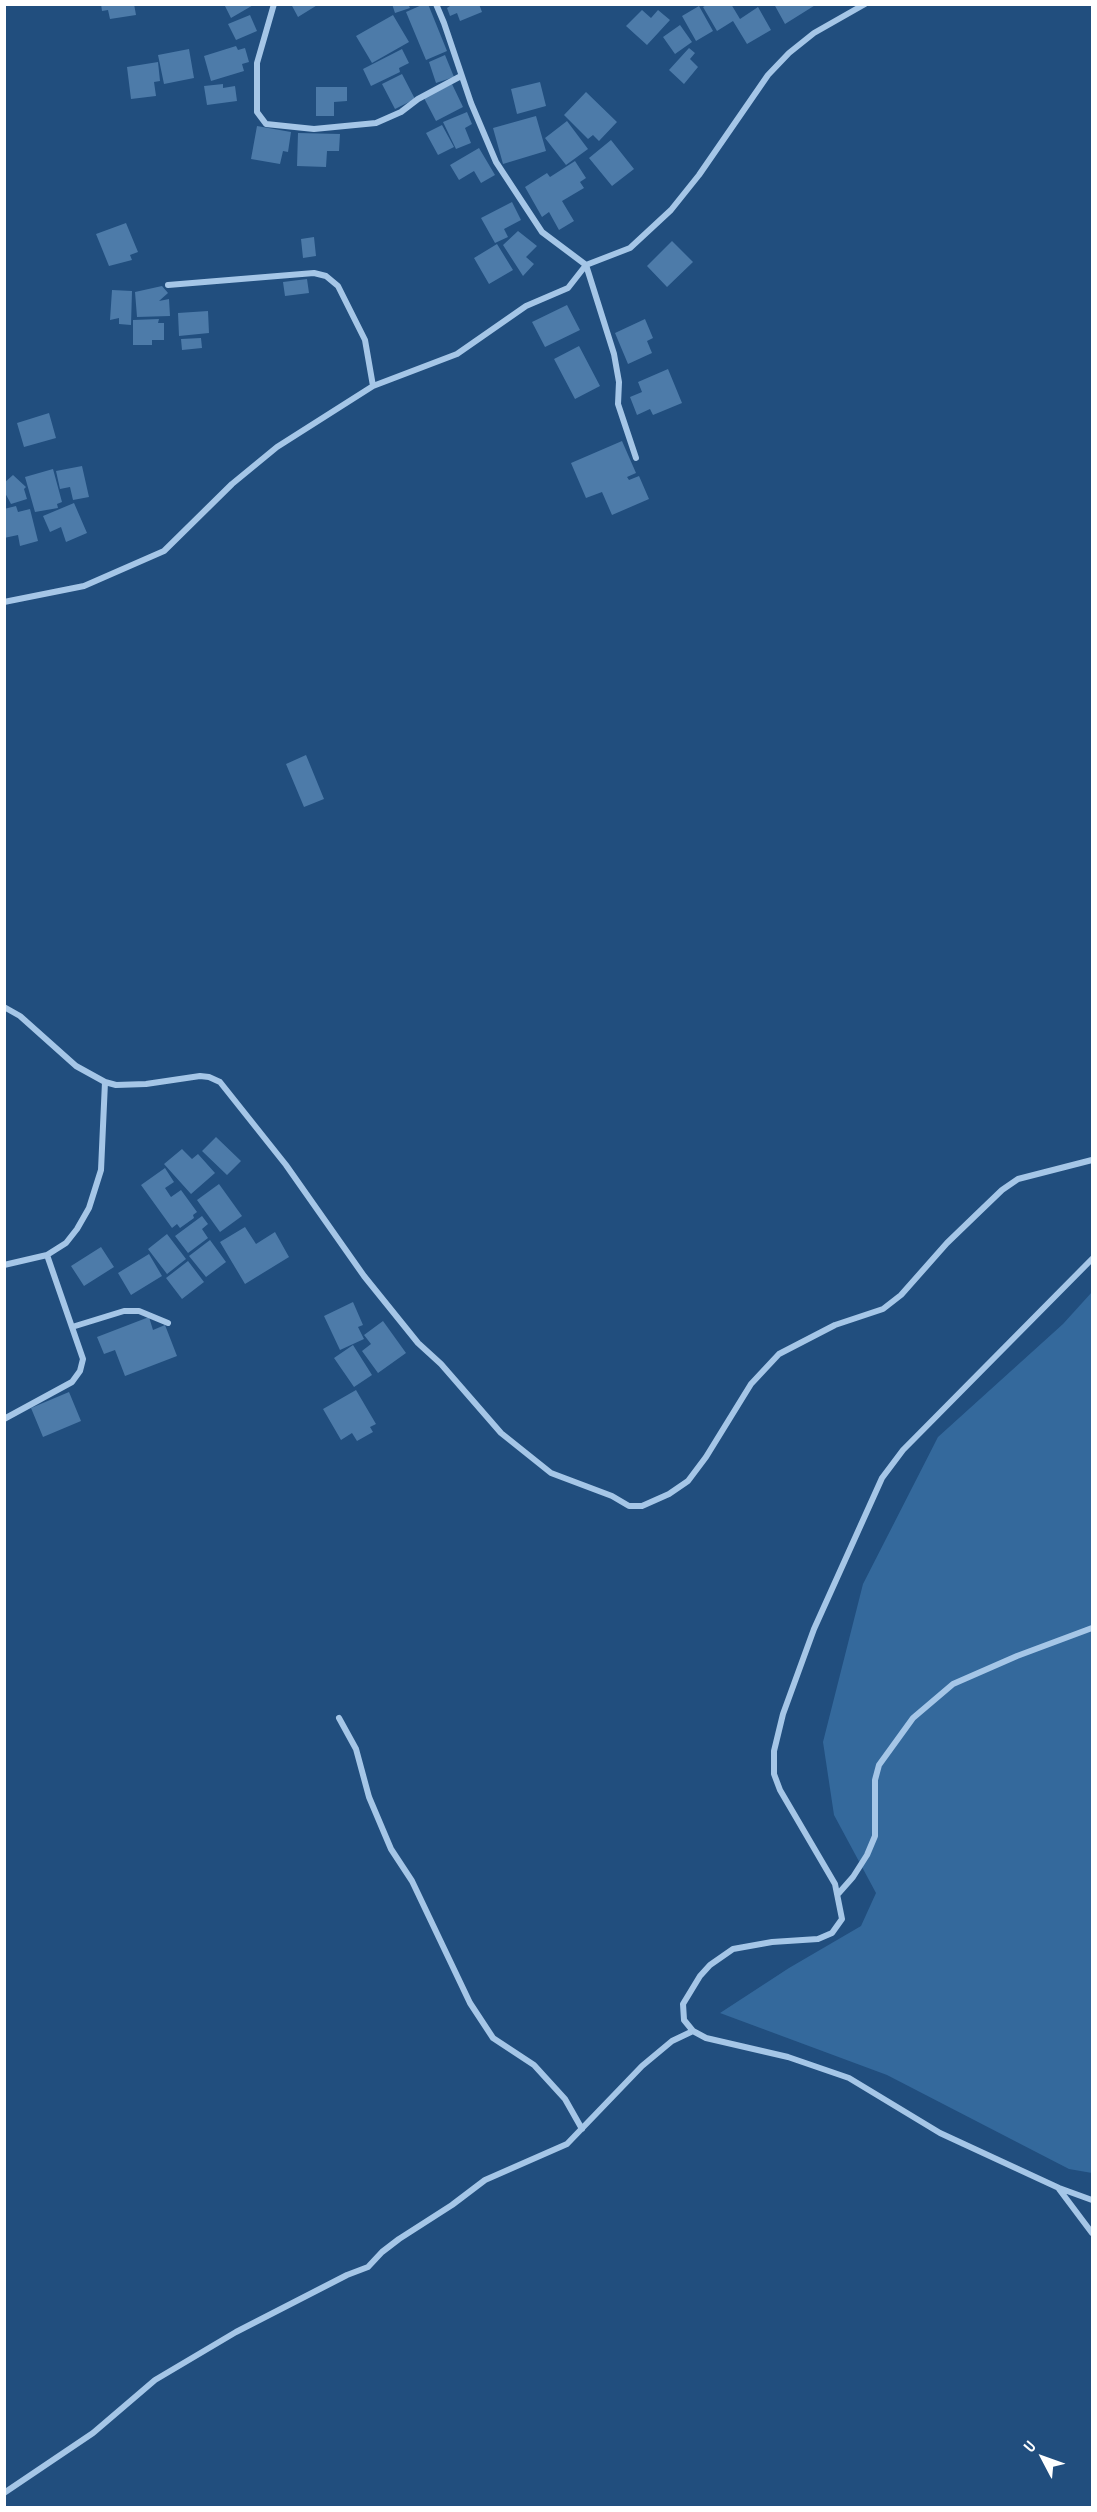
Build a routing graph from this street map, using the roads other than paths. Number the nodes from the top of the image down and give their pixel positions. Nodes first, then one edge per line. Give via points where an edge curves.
1 (274, 4) edge
2 (436, 4) edge
3 (848, 4) edge
4 (865, 4) edge
5 (852, 12) junction
6 (461, 76) junction
7 (586, 265) junction
8 (168, 285) dead end
9 (373, 386) junction
10 (636, 458) dead end
11 (4, 602) edge
12 (4, 1007) edge
13 (105, 1082) junction
14 (1092, 1160) edge
15 (47, 1255) junction
16 (1092, 1259) edge
17 (4, 1265) edge
18 (168, 1323) dead end
19 (72, 1327) junction
20 (4, 1419) edge
21 (1092, 1628) edge
22 (339, 1718) dead end
23 (838, 1894) junction
24 (693, 2031) junction
25 (582, 2129) junction
26 (1059, 2188) junction
27 (1092, 2200) edge
28 (1092, 2233) edge
29 (4, 2493) edge

1 - 6 street via 257,63 257,112 266,124 314,129 376,123
2 - 6 street
3 - 5 street
4 - 5 street
5 - 7 street via 814,33 768,75 671,210 630,248
6 - 7 street via 496,162 521,203 542,232
7 - 9 street via 568,288 526,306 458,354
7 - 10 street via 614,354 618,404
8 - 9 street via 314,273 326,276 338,286 365,340
9 - 11 street via 277,447 232,484 164,551 84,586
12 - 13 street via 20,1016 76,1066
13 - 14 street via 146,1084 200,1076 220,1082 286,1165 364,1276 418,1343 501,1433 551,1473 629,1506 642,1506 688,1481 751,1384 779,1354 836,1325 884,1309 947,1243 1018,1179
13 - 15 street via 98,1179 77,1229 66,1243
15 - 17 street
15 - 19 street
16 - 23 street via 896,1459 868,1505 814,1629 783,1714 774,1751 774,1774
18 - 19 street via 139,1311 124,1311
19 - 20 street via 83,1359 72,1382
21 - 23 street via 953,1684 913,1718 879,1766 875,1780 875,1836 853,1878
22 - 25 street via 356,1749 369,1797 391,1849 412,1881 470,2003 493,2038 534,2065 565,2099
23 - 24 street via 842,1918 832,1933 818,1939 733,1949 710,1965 683,2004 684,2020
24 - 25 street via 672,2041 642,2066
24 - 26 street via 849,2078 940,2133
25 - 29 street via 567,2144 485,2180 382,2252 368,2267 236,2332 155,2380 93,2433
26 - 27 street
26 - 28 street

